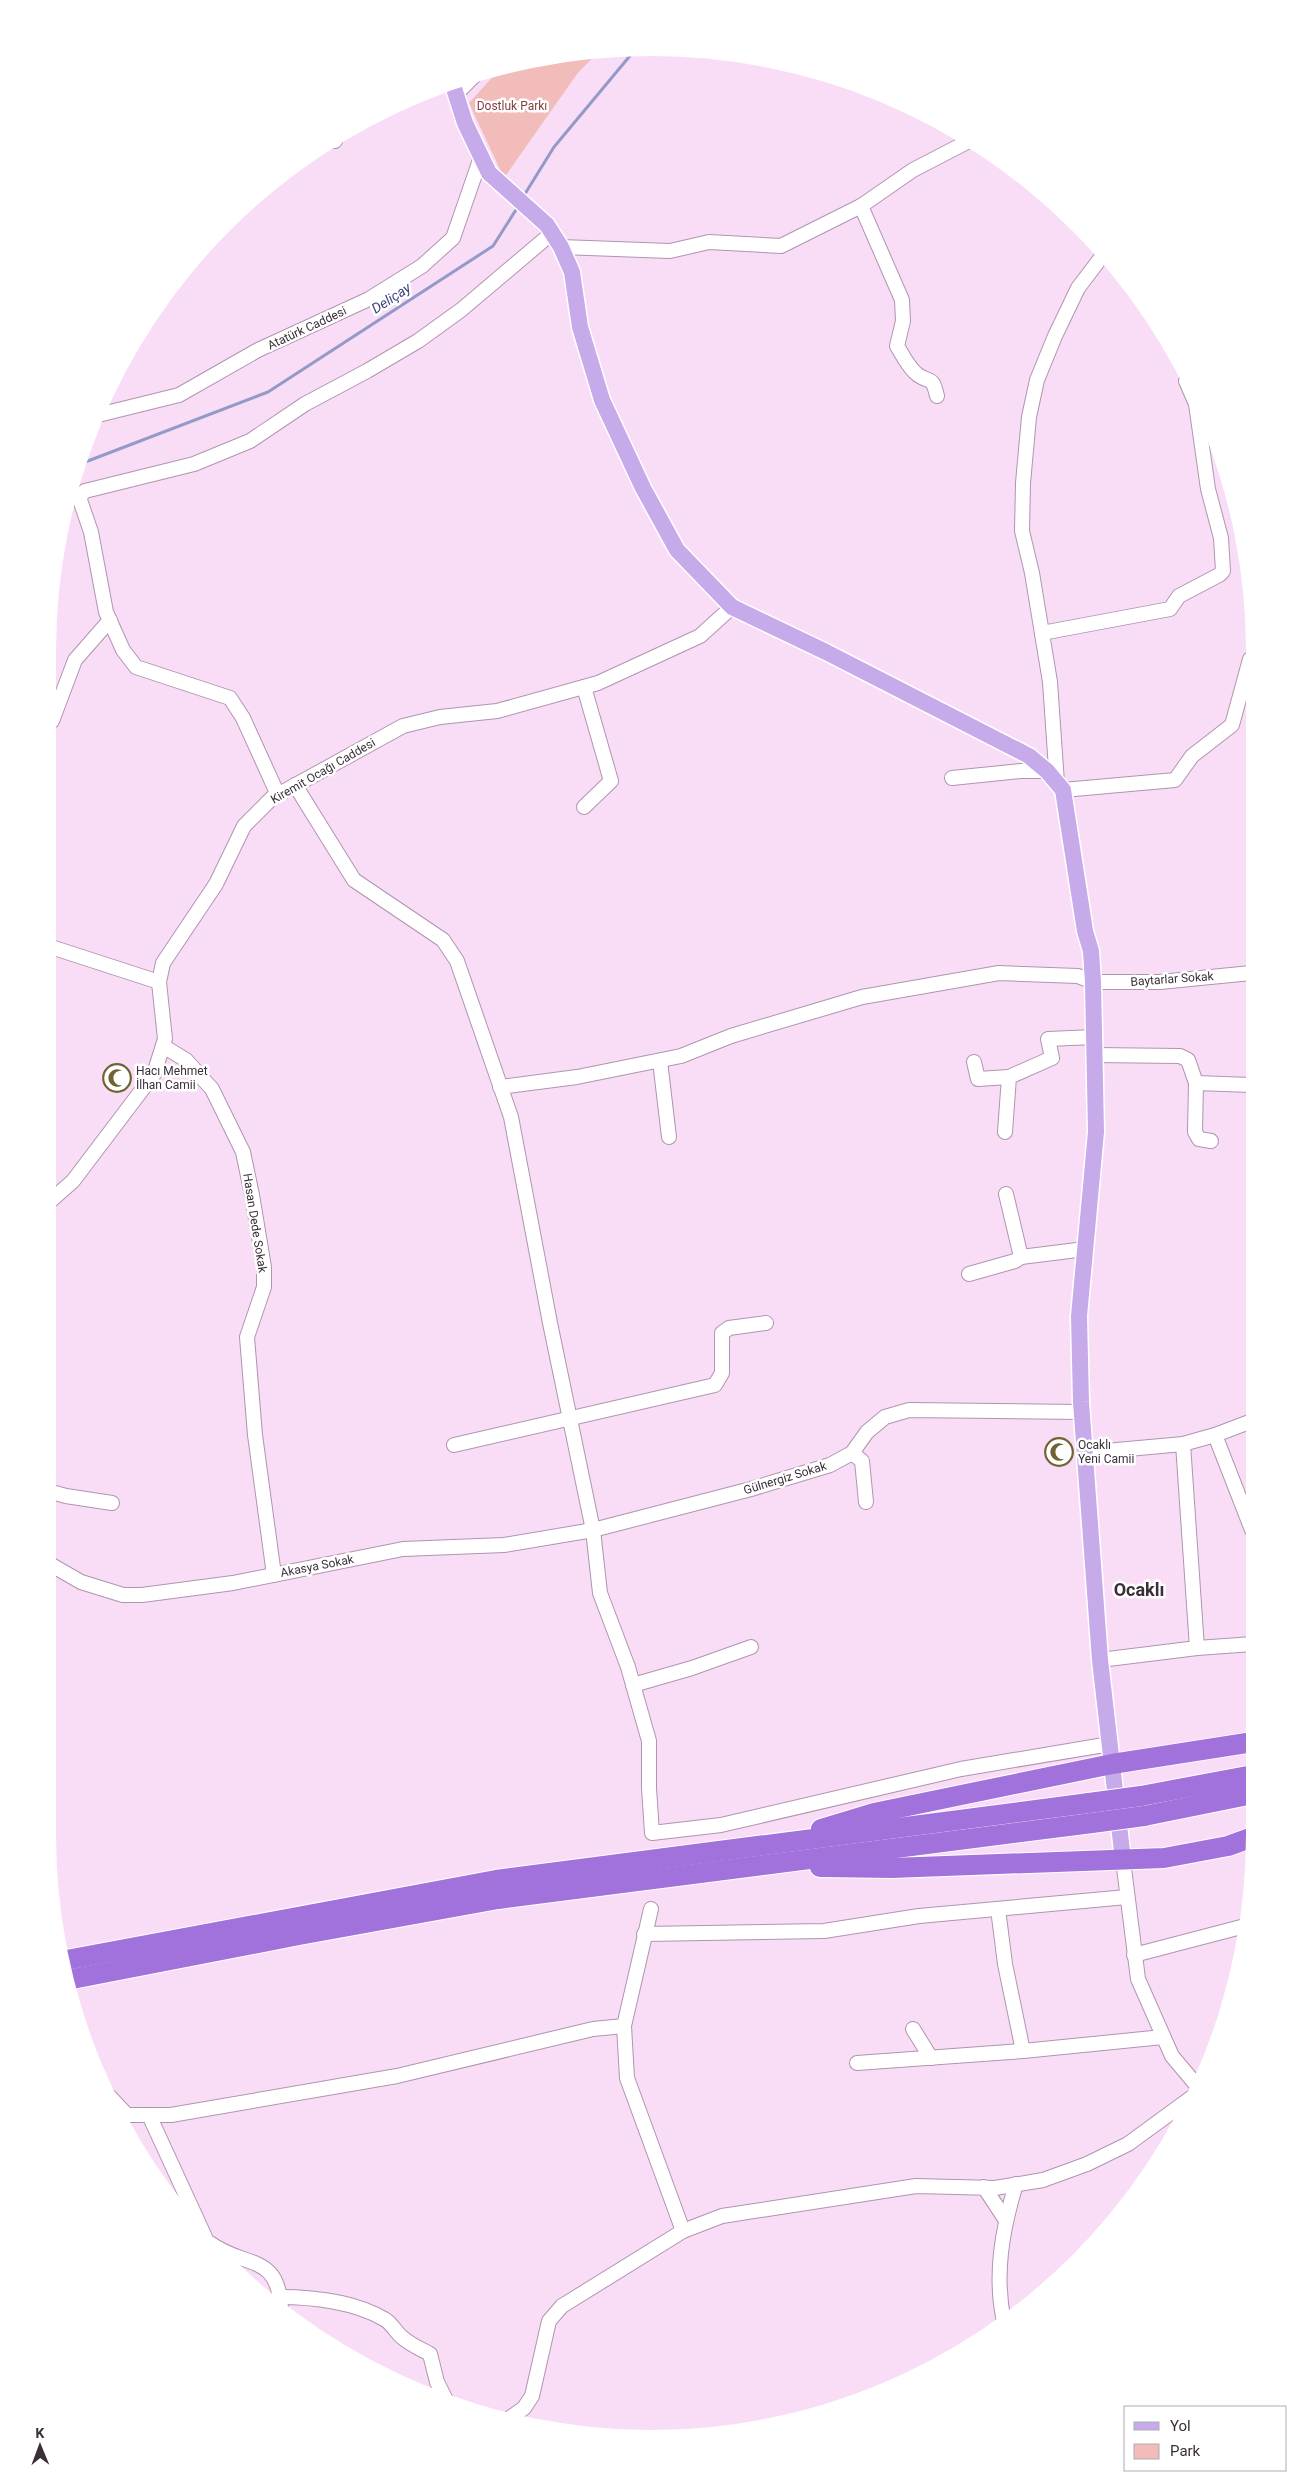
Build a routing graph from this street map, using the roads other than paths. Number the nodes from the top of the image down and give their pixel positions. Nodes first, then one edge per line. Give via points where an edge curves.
1 (454, 90) edge
2 (962, 145) edge
3 (481, 158) junction
4 (861, 206) junction
5 (553, 235) junction
6 (1099, 260) edge
7 (937, 396) dead end
8 (107, 413) edge
9 (1198, 419) edge
10 (732, 606) junction
11 (110, 620) junction
12 (1042, 633) junction
13 (1246, 674) edge
14 (584, 687) junction
15 (56, 710) edge
16 (952, 778) dead end
17 (1056, 781) junction
18 (295, 785) junction
19 (278, 795) junction
20 (584, 807) dead end
21 (56, 949) edge
22 (1246, 973) edge
23 (159, 982) junction
24 (1093, 982) junction
25 (1094, 1037) junction
26 (163, 1046) junction
27 (1094, 1055) junction
28 (660, 1061) junction
29 (974, 1062) dead end
30 (1009, 1077) junction
31 (1196, 1083) junction
32 (1246, 1086) edge
33 (500, 1088) junction
34 (1005, 1132) dead end
35 (669, 1137) dead end
36 (1210, 1141) dead end
37 (1006, 1194) dead end
38 (56, 1196) edge
39 (1086, 1249) junction
40 (1021, 1257) junction
41 (969, 1274) dead end
42 (766, 1323) dead end
43 (1082, 1412) junction
44 (570, 1419) junction
45 (1246, 1423) edge
46 (1215, 1435) junction
47 (1183, 1444) junction
48 (454, 1445) dead end
49 (852, 1453) junction
50 (1084, 1453) junction
51 (56, 1493) edge
52 (866, 1502) dead end
53 (112, 1503) dead end
54 (1246, 1515) edge
55 (593, 1530) junction
56 (56, 1568) edge
57 (274, 1575) junction
58 (1246, 1644) edge
59 (751, 1647) dead end
60 (1197, 1648) junction
61 (1100, 1660) junction
62 (633, 1685) junction
63 (1246, 1743) edge
64 (1110, 1744) junction
65 (1112, 1764) junction
66 (1246, 1776) edge
67 (1246, 1795) edge
68 (1246, 1840) edge
69 (729, 1860) junction
70 (1123, 1860) junction
71 (1127, 1897) junction
72 (650, 1909) dead end
73 (998, 1909) junction
74 (1238, 1928) edge
75 (644, 1934) junction
76 (1134, 1955) junction
77 (70, 1959) edge
78 (74, 1978) edge
79 (624, 2026) junction
80 (913, 2029) dead end
81 (1163, 2037) junction
82 (1023, 2051) junction
83 (932, 2058) junction
84 (857, 2063) dead end
85 (1192, 2080) edge
86 (1180, 2105) edge
87 (127, 2115) edge
88 (149, 2115) junction
89 (1016, 2184) junction
90 (984, 2187) junction
91 (196, 2217) edge
92 (1005, 2219) junction
93 (683, 2231) junction
94 (229, 2255) edge
95 (279, 2298) edge
96 (284, 2303) edge
97 (1003, 2314) edge
98 (441, 2391) edge
99 (516, 2414) edge

1 - 3 main road
2 - 4 street via 913,170
3 - 5 main road via 499,184
3 - 8 street, Atatürk Caddesi via 453,238 422,266 369,299 258,350 179,395
4 - 5 street via 781,246 708,242 670,251
4 - 7 street via 902,300 903,321 896,346 917,375 934,384
5 - 10 main road via 572,272 580,327 602,400 643,488 676,550
5 - 11 street via 418,341 305,404 250,440 194,464 85,491 79,497 91,532 99,582
6 - 12 street via 1078,288 1055,336 1037,380 1029,417 1022,531
9 - 12 street via 1208,489 1221,538 1223,570 1220,576 1179,596 1170,609
10 - 14 street, Kiremit Ocağı Caddesi via 700,636
10 - 17 main road via 1029,756
11 - 15 street via 75,660
11 - 19 street via 123,650 136,667 230,698 243,718
12 - 17 street via 1050,682
13 - 17 street via 1232,725 1192,756 1175,780
14 - 18 street, Kiremit Ocağı Caddesi via 498,712 440,717 403,726
14 - 20 street via 611,780
16 - 17 street
17 - 24 main road via 1091,951
18 - 19 street, Kiremit Ocağı Caddesi
18 - 33 street via 354,880 443,940 457,961
19 - 23 street, Kiremit Ocağı Caddesi via 244,826 216,884 163,962
21 - 23 street
22 - 24 street, Baytarlar Sokak via 1160,982
23 - 26 street, Kiremit Ocağı Caddesi
24 - 25 main road
24 - 28 street, Baytarlar Sokak via 1078,976 999,973 862,997
25 - 27 main road
25 - 30 street via 1048,1039 1052,1058
26 - 38 street, Kiremit Ocağı Caddesi via 154,1074 73,1180
26 - 57 street, Hasan Dede Sokak via 186,1060 212,1089 243,1152 264,1266 264,1287 247,1337 255,1435
27 - 31 street via 1180,1056 1188,1060
27 - 39 main road via 1096,1132
28 - 33 street, Baytarlar Sokak
28 - 35 street
29 - 30 street via 978,1078
30 - 34 street
31 - 32 street
31 - 36 street via 1195,1132 1200,1139
33 - 44 street via 511,1117
37 - 40 street
39 - 40 street
39 - 43 main road via 1080,1316
40 - 41 street
42 - 44 street via 722,1332 722,1373 715,1385
43 - 49 street, Gülnergiz Sokak via 909,1410 885,1417
43 - 50 main road
44 - 48 street
44 - 55 street
45 - 46 street
46 - 47 street
46 - 54 street
47 - 50 street
47 - 60 street
49 - 52 street via 862,1461
49 - 55 street, Gülnergiz Sokak via 830,1465 751,1489
50 - 61 main road
51 - 53 street
55 - 57 street, Akasya Sokak via 504,1545 403,1549
55 - 62 street via 600,1593
56 - 57 street, Akasya Sokak via 80,1582 123,1595 233,1583
58 - 60 street
59 - 62 street
60 - 61 street
61 - 64 main road
62 - 64 street via 649,1741 648,1788 652,1833 721,1825 960,1769
63 - 65 highway
64 - 65 main road
65 - 69 highway via 874,1813
65 - 70 main road
66 - 69 highway, bridge via 1141,1796
67 - 69 highway, bridge via 1092,1823
68 - 70 highway via 1164,1858
69 - 70 highway via 892,1868
69 - 77 highway via 496,1880
69 - 78 highway via 498,1899
70 - 71 street
71 - 73 street
71 - 76 street
72 - 75 street
73 - 75 street via 919,1916 824,1931
73 - 82 street via 1005,1964
74 - 76 street
75 - 79 street
76 - 81 street via 1138,1979
79 - 88 street via 593,2029 397,2076 171,2115
79 - 93 street via 627,2078
80 - 83 street
81 - 82 street
81 - 85 street via 1172,2056
82 - 83 street
83 - 84 street
86 - 89 street via 1128,2144 1087,2164 1043,2180
87 - 88 street
88 - 91 street
89 - 90 street
89 - 92 street
90 - 92 street
90 - 93 street via 916,2186 722,2216
92 - 97 street via 999,2258
93 - 99 street via 562,2306 549,2321 532,2396
94 - 95 street via 266,2267 273,2277
96 - 98 street via 301,2297 346,2305 386,2320 403,2338 430,2354

